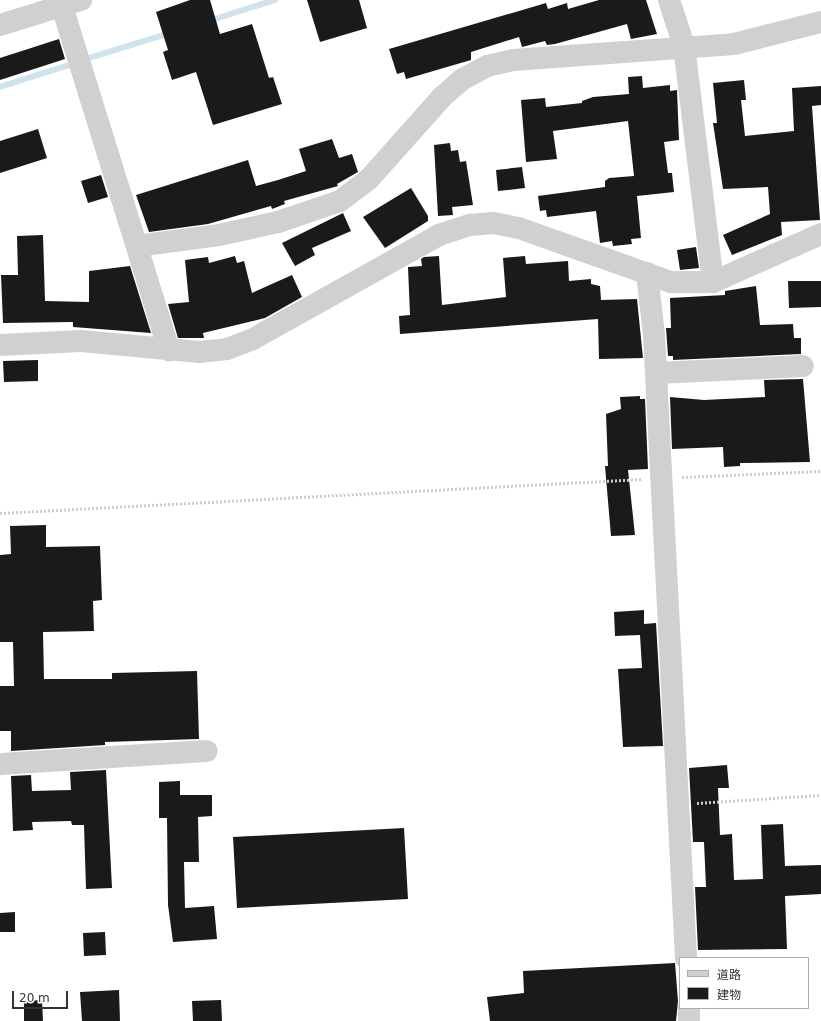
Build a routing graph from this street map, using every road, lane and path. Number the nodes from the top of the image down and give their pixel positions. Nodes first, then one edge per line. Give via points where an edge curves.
1 (669, 0) edge
2 (67, 2) edge
3 (821, 22) edge
4 (0, 25) edge
5 (684, 46) junction
6 (821, 234) edge
7 (137, 246) junction
8 (647, 273) junction
9 (713, 282) junction
10 (0, 344) edge
11 (169, 350) junction
12 (803, 366) dead end
13 (656, 373) junction
14 (821, 471) edge
15 (660, 478) junction
16 (0, 513) edge
17 (207, 751) dead end
18 (0, 764) edge
19 (821, 795) edge
20 (678, 804) junction
21 (686, 957) edge
22 (688, 1009) edge
23 (689, 1021) edge

1 - 5 street
2 - 4 street
2 - 7 street
3 - 5 street via 734,44
5 - 7 street via 513,60 487,66 463,79 442,97 369,179 340,201 278,222
5 - 9 street
6 - 9 street
7 - 11 street
8 - 9 street via 671,282
8 - 11 street via 519,228 493,223 470,225 439,235 253,339 220,350
8 - 13 street
10 - 11 street via 81,341
12 - 13 street
13 - 15 street
14 - 15 path
15 - 16 path
15 - 20 street
17 - 18 street
19 - 20 path
20 - 21 street
22 - 23 street

